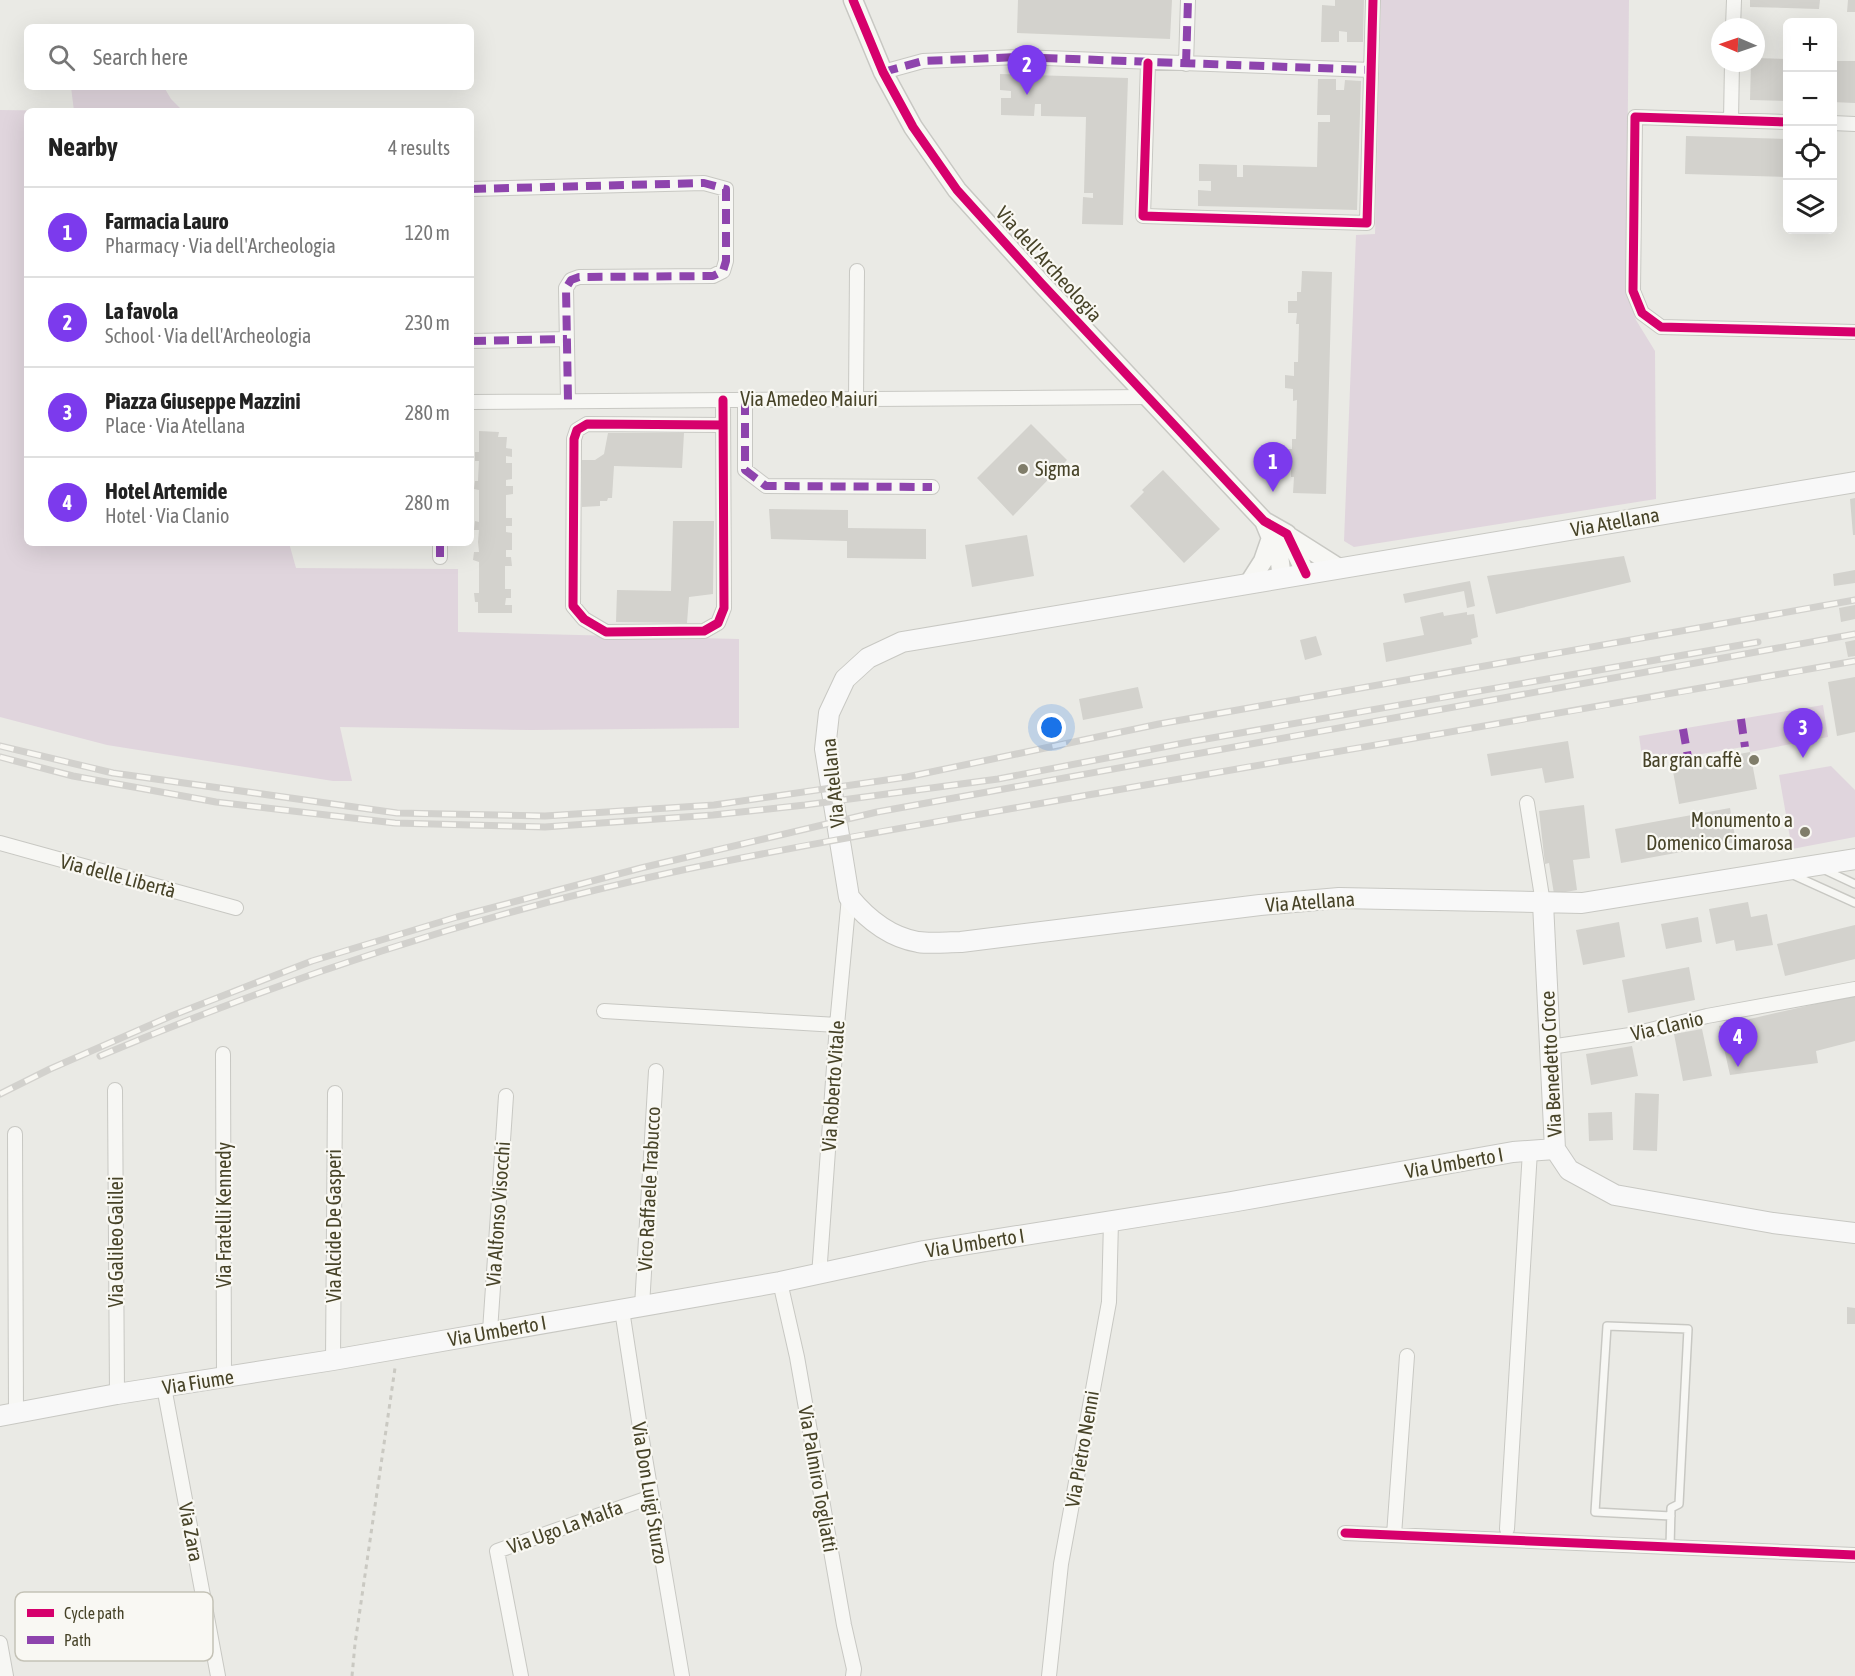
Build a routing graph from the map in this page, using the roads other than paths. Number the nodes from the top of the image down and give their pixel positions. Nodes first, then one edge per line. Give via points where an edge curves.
1 (853, 0) edge
2 (1188, 0) edge
3 (1373, 0) edge
4 (1734, 0) edge
5 (1733, 18) edge
6 (1148, 63) junction
7 (1186, 64) junction
8 (1371, 69) junction
9 (883, 72) junction
10 (1732, 72) edge
11 (1731, 120) junction
12 (1783, 122) edge
13 (1837, 123) edge
14 (1855, 124) edge
15 (474, 189) edge
16 (857, 272) dead end
17 (1855, 332) edge
18 (567, 339) junction
19 (474, 341) edge
20 (1147, 397) junction
21 (856, 399) junction
22 (723, 400) junction
23 (745, 400) junction
24 (568, 401) junction
25 (474, 402) edge
26 (723, 426) junction
27 (1855, 482) edge
28 (932, 487) dead end
29 (1274, 531) junction
30 (440, 546) edge
31 (440, 557) dead end
32 (1339, 568) junction
33 (1306, 574) junction
34 (1282, 578) junction
35 (1249, 584) junction
36 (1527, 803) dead end
37 (0, 843) edge
38 (1855, 859) edge
39 (1815, 865) junction
40 (1783, 871) junction
41 (1855, 884) edge
42 (849, 897) junction
43 (1543, 903) junction
44 (1855, 903) edge
45 (236, 908) dead end
46 (1855, 989) edge
47 (604, 1011) dead end
48 (837, 1025) junction
49 (1550, 1047) junction
50 (223, 1054) dead end
51 (656, 1071) dead end
52 (115, 1090) dead end
53 (335, 1093) dead end
54 (506, 1096) dead end
55 (15, 1134) dead end
56 (1555, 1149) junction
57 (1530, 1151) junction
58 (1112, 1221) junction
59 (1855, 1233) edge
60 (819, 1276) junction
61 (780, 1282) junction
62 (642, 1306) junction
63 (622, 1310) junction
64 (490, 1331) junction
65 (397, 1348) joint
66 (1407, 1356) dead end
67 (333, 1360) junction
68 (224, 1377) junction
69 (164, 1388) junction
70 (117, 1394) junction
71 (8, 1415) edge
72 (651, 1497) junction
73 (1671, 1516) junction
74 (1508, 1529) dead end
75 (1345, 1533) dead end
76 (1394, 1535) junction
77 (1670, 1548) junction
78 (1855, 1555) edge
79 (202, 1592) edge
80 (0, 1643) edge
81 (213, 1649) edge
82 (6, 1676) edge
83 (218, 1676) edge
84 (521, 1676) edge
85 (682, 1676) edge
86 (853, 1676) edge
87 (1048, 1676) edge

1 - 9 street, Via dell'Archeologia
2 - 7 street
3 - 8 street
4 - 5 street
6 - 7 street
6 - 8 street via 1143,216 1367,223
6 - 9 street via 956,58 922,61
7 - 8 street
9 - 20 street, Via dell'Archeologia via 913,127 957,190
10 - 11 street
11 - 12 street
11 - 17 street via 1635,117 1633,291 1642,313 1661,327
13 - 14 street
15 - 18 street via 704,183 726,189 723,271 713,276 571,280 566,288
16 - 21 street
18 - 19 street
18 - 24 street
20 - 21 street, Via Amedeo Maiuri
20 - 29 street, Via dell'Archeologia
21 - 23 street, Via Amedeo Maiuri
22 - 23 street, Via Amedeo Maiuri
22 - 24 street, Via Amedeo Maiuri
22 - 26 street
23 - 28 street via 745,470 766,486
24 - 25 street, Via Amedeo Maiuri
26 - 26 street via 587,424 577,429 573,606 584,619 606,632 704,631 718,623 724,608
27 - 32 main road, Via Atellana
29 - 32 street
29 - 33 street
29 - 34 street, Via dell'Archeologia
29 - 35 street
30 - 31 street
32 - 33 main road, Via Atellana
33 - 34 main road, Via Atellana
34 - 35 main road, Via Atellana
35 - 42 main road, Via Atellana via 902,642 868,658 845,679 829,713 825,749
36 - 43 street, Via Benedetto Croce
37 - 45 street, Via delle Libertà
38 - 39 main road, Via Atellana
39 - 40 main road, Via Atellana
39 - 41 lane
40 - 43 main road, Via Atellana via 1582,903
40 - 44 lane
42 - 43 main road, Via Atellana via 883,929 918,942 961,942 1339,898
42 - 48 street, Via Roberto Vitale
43 - 49 main road, Via Benedetto Croce
46 - 49 street, Via Clanio via 1707,1016 1630,1035
47 - 48 street
48 - 60 street, Via Roberto Vitale
49 - 56 main road, Via Benedetto Croce
50 - 68 street, Via Fratelli Kennedy
51 - 62 street, Vico Raffaele Trabucco
52 - 70 street, Via Galileo Galilei
53 - 67 street, Via Alcide De Gasperi
54 - 64 street, Via Alfonso Visocchi
55 - 71 street
56 - 57 main road, Via Umberto I
56 - 59 main road, Via Benedetto Croce via 1569,1170 1615,1195
57 - 58 main road, Via Umberto I
57 - 74 street
58 - 60 main road, Via Umberto I via 924,1251
58 - 87 street, Via Pietro Nenni via 1109,1302 1061,1564
60 - 61 main road, Via Umberto I
61 - 62 main road, Via Umberto I
61 - 86 street, Via Palmiro Togliatti via 797,1357
62 - 63 main road, Via Umberto I
63 - 64 main road, Via Umberto I
63 - 72 street, Via Don Luigi Sturzo
64 - 65 main road, Via Umberto I
65 - 67 main road, Via Fiume
66 - 76 street
67 - 68 main road, Via Fiume
68 - 69 main road, Via Fiume
69 - 70 main road, Via Fiume
69 - 79 street, Via Zara
70 - 71 main road, Via Fiume
72 - 84 street, Via Ugo La Malfa via 497,1551
72 - 85 street, Via Don Luigi Sturzo
73 - 73 lane via 1671,1508 1679,1504 1688,1329 1607,1326 1596,1512
73 - 77 lane
75 - 76 street
76 - 77 street
77 - 78 street
80 - 82 street
81 - 83 street, Via Zara

